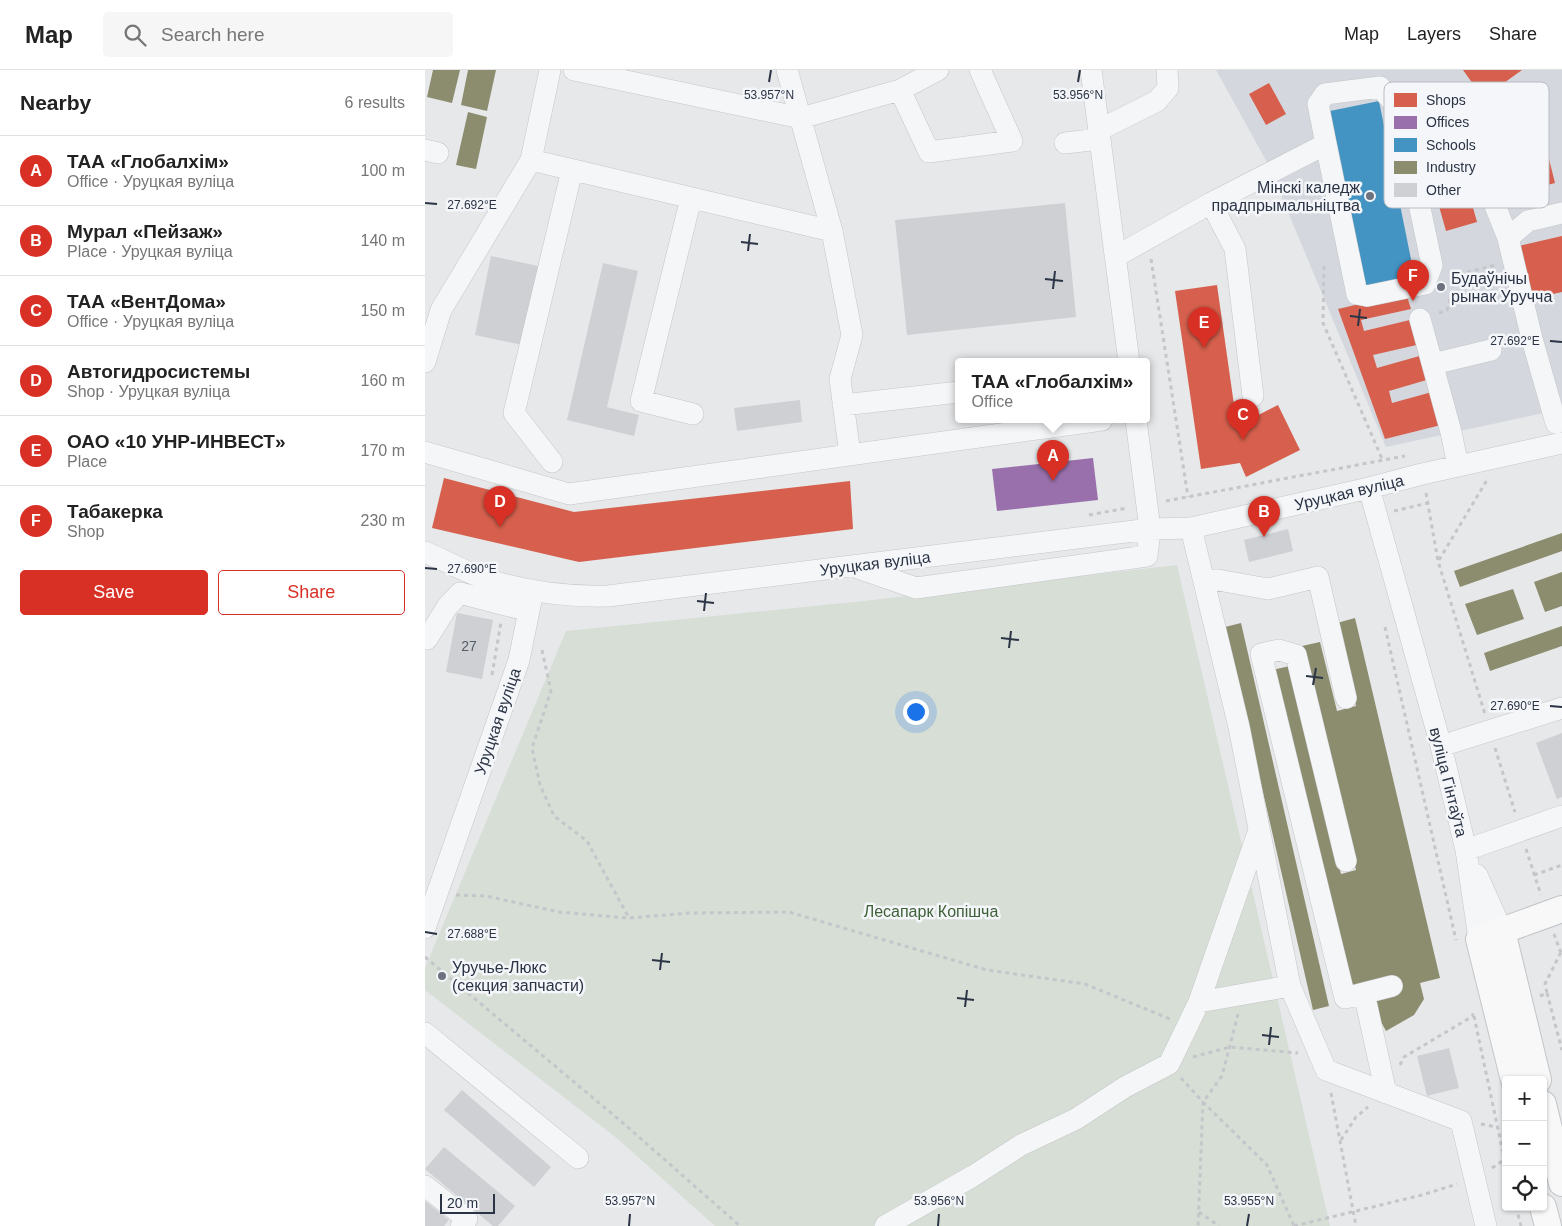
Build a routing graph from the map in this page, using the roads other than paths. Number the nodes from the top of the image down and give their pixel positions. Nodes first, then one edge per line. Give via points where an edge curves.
1 (550, 70) edge
2 (574, 70) edge
3 (787, 70) edge
4 (938, 70) edge
5 (980, 70) edge
6 (1091, 70) edge
7 (1167, 70) edge
8 (901, 90) junction
9 (1384, 92) edge
10 (801, 118) junction
11 (1100, 135) junction
12 (1065, 143) dead end
13 (1326, 144) junction
14 (531, 160) junction
15 (572, 170) junction
16 (691, 198) junction
17 (1211, 203) junction
18 (1420, 208) edge
19 (1496, 208) edge
20 (1562, 213) edge
21 (832, 231) junction
22 (1508, 238) junction
23 (1115, 257) junction
24 (1420, 319) road end
25 (1491, 350) dead end
26 (1128, 358) edge
27 (425, 362) edge
28 (1433, 364) junction
29 (955, 392) edge
30 (1253, 396) dead end
31 (843, 405) junction
32 (693, 414) dead end
33 (1080, 423) edge
34 (1136, 423) edge
35 (1556, 423) dead end
36 (1562, 443) edge
37 (425, 452) edge
38 (850, 455) junction
39 (552, 462) dead end
40 (1458, 466) junction
41 (1369, 488) junction
42 (1191, 528) junction
43 (1150, 529) junction
44 (425, 552) edge
45 (853, 566) junction
46 (1205, 582) junction
47 (529, 611) junction
48 (427, 639) dead end
49 (1346, 698) dead end
50 (1562, 708) edge
51 (1441, 746) junction
52 (1562, 816) edge
53 (1259, 830) junction
54 (1466, 850) junction
55 (1346, 861) dead end
56 (431, 891) edge
57 (1562, 909) edge
58 (425, 928) edge
59 (1480, 940) junction
60 (1290, 986) junction
61 (1392, 986) dead end
62 (1364, 993) junction
63 (1199, 1002) junction
64 (425, 1033) edge
65 (1512, 1076) edge
66 (1536, 1076) edge
67 (1386, 1093) junction
68 (1547, 1121) edge
69 (578, 1158) dead end
70 (1562, 1183) edge
71 (425, 1186) edge
72 (1544, 1211) edge
73 (461, 1226) edge
74 (885, 1226) edge
75 (1486, 1226) edge
76 (1548, 1226) edge

1 - 14 street
2 - 10 street
3 - 10 street
4 - 8 street
5 - 8 street via 1012,141 929,152
6 - 11 street
7 - 11 street via 1168,88 1157,101
8 - 10 street
9 - 13 street via 1380,88 1325,94 1318,104
10 - 21 street
11 - 12 street
11 - 23 street
13 - 17 street
13 - 18 street via 1357,294 1367,296 1425,284 1432,265
14 - 15 street
14 - 27 street via 441,310
15 - 16 street
15 - 39 street via 514,413
16 - 21 street
16 - 32 street via 641,401
17 - 23 street
17 - 30 street via 1235,249
19 - 22 street
20 - 22 street via 1528,221
21 - 31 street via 852,335 840,379
22 - 35 street
23 - 26 street
24 - 28 street
25 - 28 street
28 - 40 street
29 - 31 street
31 - 38 street
33 - 38 street
34 - 43 street
36 - 40 street, Уруцкая вуліца
37 - 38 street via 569,494
40 - 41 street, Уруцкая вуліца
41 - 42 street, Уруцкая вуліца
41 - 51 street, вуліца Гінтаўта
42 - 43 street, Уруцкая вуліца
42 - 46 street
43 - 45 street, Уруцкая вуліца
43 - 45 street via 1147,556 916,588
44 - 47 street via 487,579
45 - 47 street, Уруцкая вуліца via 608,596 575,596
46 - 49 street via 1218,580 1268,589 1319,577
46 - 53 street
47 - 48 street via 460,593
47 - 56 street, Уруцкая вуліца via 519,660
50 - 51 street
51 - 54 street, вуліца Гінтаўта
52 - 54 street
53 - 60 street
53 - 63 street
54 - 59 street, вуліца Гінтаўта
55 - 62 street via 1296,656 1279,650 1261,654 1345,998
56 - 58 street, Уруцкая вуліца
57 - 59 main road
59 - 65 main road
59 - 66 main road
60 - 63 street
60 - 67 street via 1323,1063
61 - 62 street
62 - 67 street
63 - 74 street via 1169,1064 1125,1087 1076,1119 1021,1145
64 - 69 street
67 - 75 street via 1461,1121
68 - 70 main road
71 - 73 street via 467,1219
72 - 76 main road

